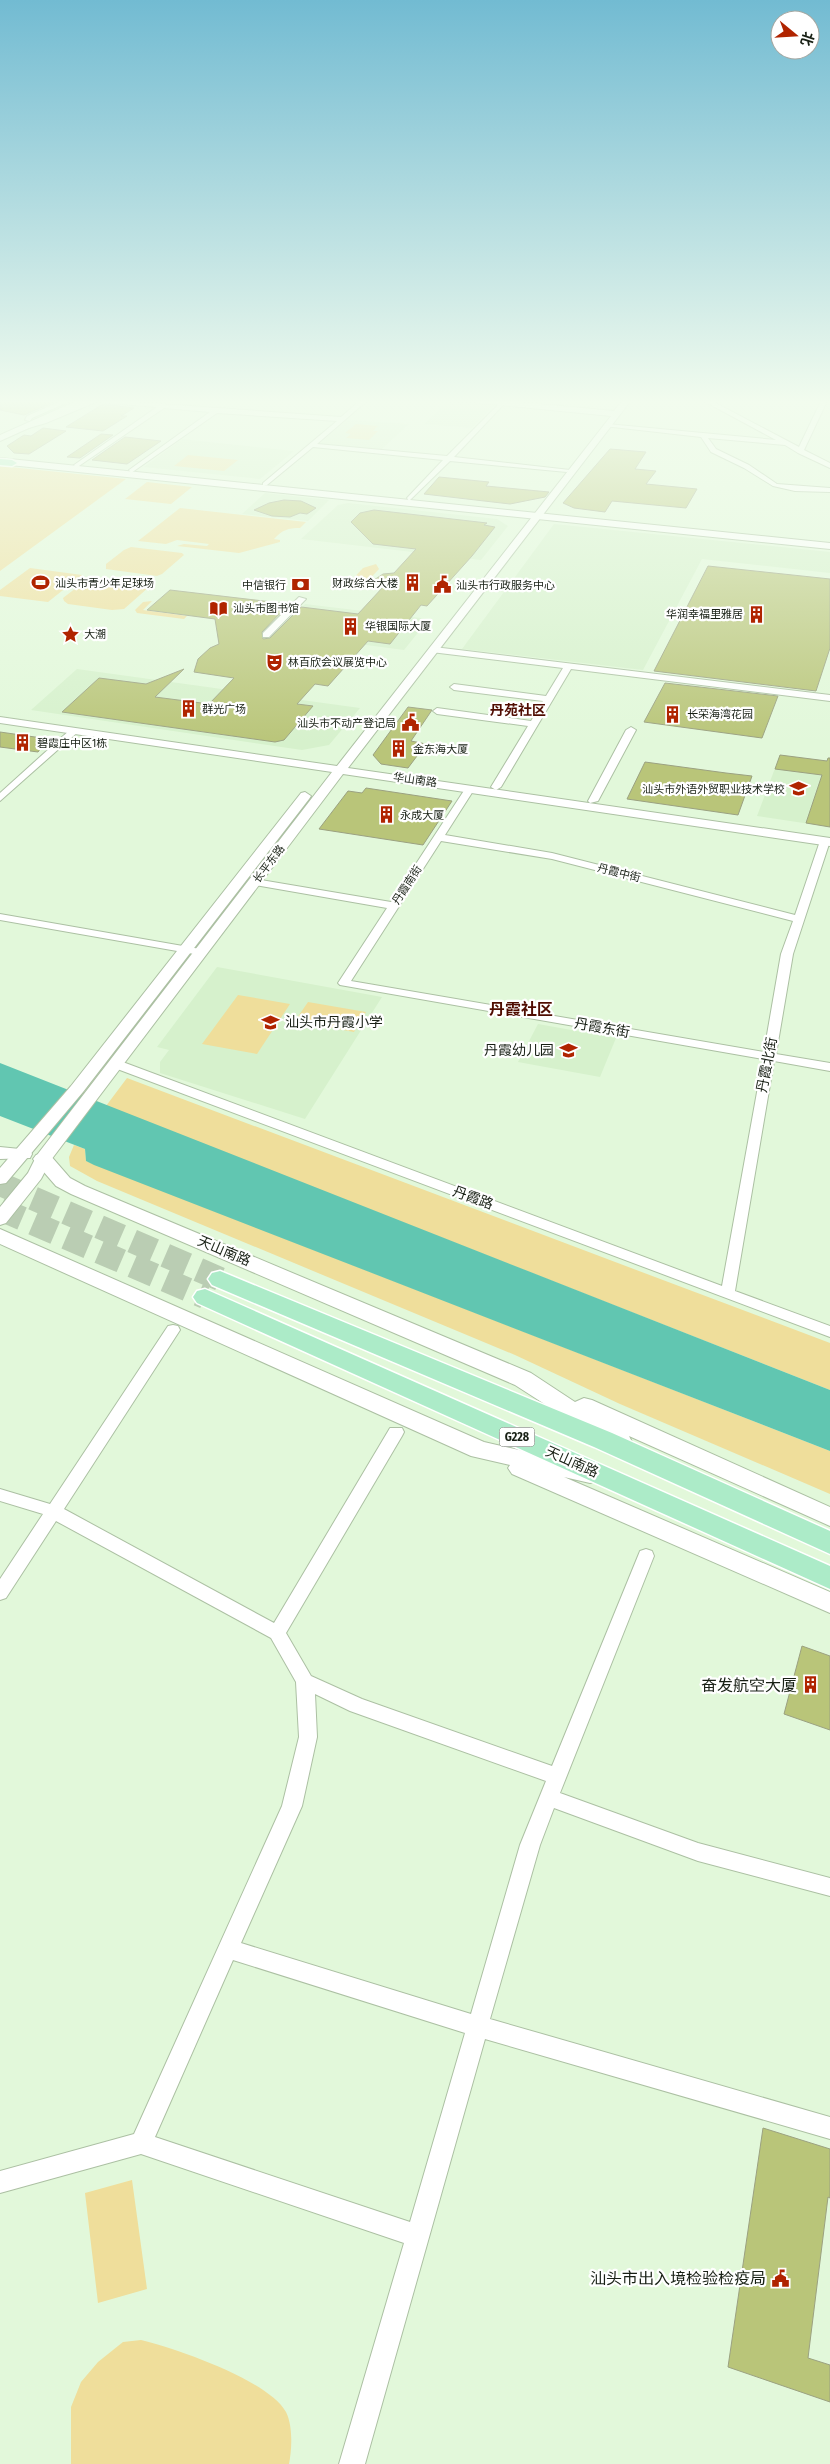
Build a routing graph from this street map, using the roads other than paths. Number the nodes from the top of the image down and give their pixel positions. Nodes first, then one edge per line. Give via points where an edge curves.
1 (536, 514) junction
2 (830, 541) edge
3 (830, 546) edge
4 (302, 599) dead end
5 (266, 635) dead end
6 (434, 650) junction
7 (569, 666) junction
8 (454, 687) dead end
9 (830, 698) edge
10 (549, 700) junction
11 (437, 711) dead end
12 (0, 715) edge
13 (0, 720) edge
14 (534, 724) junction
15 (74, 730) junction
16 (631, 730) dead end
17 (335, 766) junction
18 (496, 787) junction
19 (470, 788) junction
20 (0, 798) edge
21 (593, 801) junction
22 (438, 837) junction
23 (828, 840) edge
24 (255, 882) junction
25 (393, 906) junction
26 (0, 917) edge
27 (799, 919) junction
28 (185, 950) junction
29 (200, 952) junction
30 (344, 983) joint
31 (768, 1056) junction
32 (116, 1064) junction
33 (830, 1067) edge
34 (49, 1151) junction
35 (0, 1153) edge
36 (23, 1154) junction
37 (0, 1179) edge
38 (0, 1219) edge
39 (0, 1236) edge
40 (728, 1292) junction
41 (173, 1330) dead end
42 (830, 1332) edge
43 (523, 1379) junction
44 (396, 1432) dead end
45 (479, 1450) junction
46 (652, 1462) junction
47 (611, 1479) junction
48 (0, 1495) edge
49 (54, 1511) junction
50 (764, 1511) junction
51 (830, 1517) edge
52 (830, 1528) edge
53 (830, 1543) edge
54 (646, 1556) dead end
55 (830, 1578) edge
56 (0, 1593) edge
57 (830, 1603) edge
58 (276, 1633) junction
59 (304, 1681) junction
60 (557, 1776) junction
61 (549, 1798) junction
62 (830, 1887) edge
63 (229, 1949) junction
64 (477, 2026) junction
65 (830, 2128) edge
66 (142, 2143) junction
67 (0, 2182) edge
68 (416, 2236) junction
69 (352, 2464) edge

1 - 2 main road
1 - 3 main road
1 - 6 street, 长平东路
1 - 17 street, 长平东路
4 - 5 street
6 - 7 street
6 - 17 street, 长平东路
7 - 9 street
7 - 10 street
8 - 10 street
10 - 14 street
11 - 14 street
12 - 17 street, 华山南路
13 - 15 street, 华山南路
14 - 18 street
15 - 17 street, 华山南路
15 - 20 street
16 - 21 street
17 - 18 street, 华山南路
17 - 19 street, 华山南路
17 - 24 street, 长平东路
17 - 28 street, 长平东路
18 - 21 street, 华山南路
19 - 22 street, 丹霞南街
19 - 23 street, 华山南路
21 - 23 street, 华山南路
22 - 25 street, 丹霞南街
22 - 27 street, 丹霞中街 via 552,856
23 - 27 street, 丹霞北街
24 - 25 street
24 - 29 street, 长平东路
25 - 30 street, 丹霞南街
26 - 28 street
27 - 31 street, 丹霞北街 via 787,954
28 - 29 street
28 - 36 street, 长平东路
29 - 32 street, 长平东路
30 - 31 street, 丹霞东街
31 - 33 street, 丹霞东街
31 - 40 street, 丹霞北街
32 - 34 street, 长平东路
32 - 40 street, 丹霞路
34 - 38 street, 长平东路 via 35,1175
34 - 43 main road, 天山南路 via 63,1182 78,1190
35 - 36 main road
36 - 37 street, 长平东路
39 - 45 main road
40 - 42 street, 丹霞路
41 - 49 street
43 - 46 main road, 天山南路
43 - 51 main road, 天山南路
44 - 58 street
45 - 47 main road
45 - 57 main road
46 - 47 main road, 天山南路 / G228 via 212,1288
46 - 50 main road, 天山南路 / G228
47 - 55 main road, 天山南路 / G228
48 - 49 street
49 - 56 street
49 - 58 street
50 - 52 main road
50 - 53 main road, 天山南路 / G228
54 - 60 street
58 - 59 street
59 - 60 street via 356,1705
59 - 63 street via 308,1737 292,1806
60 - 61 street
61 - 62 street via 698,1852
61 - 64 street via 530,1845
63 - 64 street
63 - 66 street
64 - 65 street
64 - 68 street
66 - 67 street
66 - 68 street
68 - 69 street

